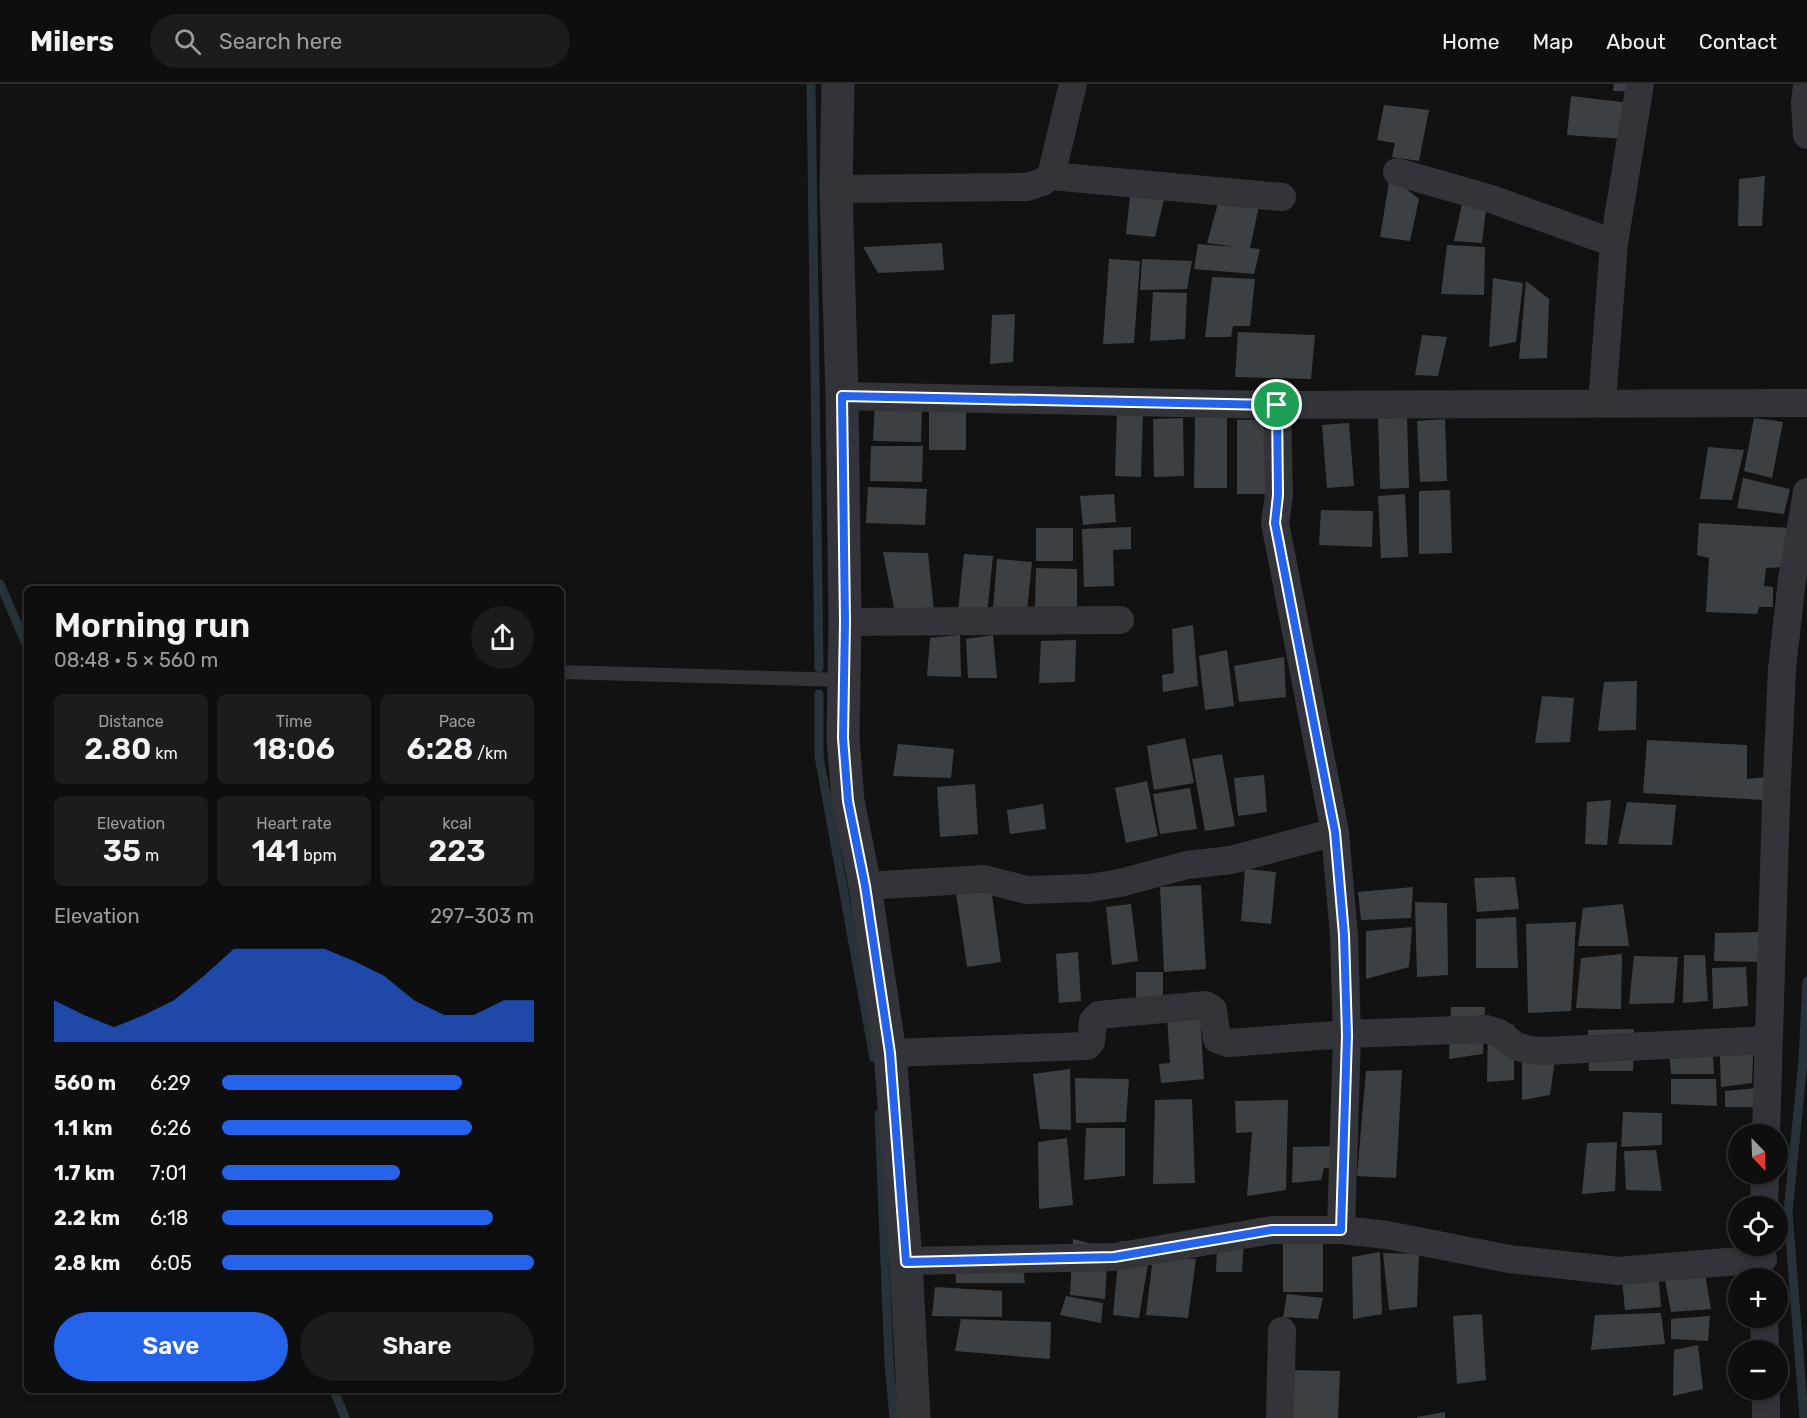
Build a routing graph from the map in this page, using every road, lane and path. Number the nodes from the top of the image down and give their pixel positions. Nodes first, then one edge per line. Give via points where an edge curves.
1 (838, 84) edge
2 (1073, 84) edge
3 (1641, 84) edge
4 (1807, 86) edge
5 (1807, 135) edge
6 (1398, 172) dead end
7 (1051, 176) junction
8 (836, 189) junction
9 (1282, 197) dead end
10 (1614, 243) junction
11 (842, 396) junction
12 (1602, 403) junction
13 (1807, 403) edge
14 (1277, 405) junction
15 (1807, 492) edge
16 (1120, 620) dead end
17 (845, 622) junction
18 (564, 672) edge
19 (843, 680) junction
20 (1335, 832) junction
21 (865, 886) junction
22 (1347, 1035) junction
23 (1767, 1040) junction
24 (890, 1053) junction
25 (1766, 1124) edge
26 (1341, 1230) junction
27 (1763, 1261) edge
28 (906, 1262) junction
29 (1282, 1331) dead end
30 (1766, 1400) edge
31 (914, 1418) edge
32 (1280, 1418) edge
33 (1766, 1418) edge

1 - 8 street
2 - 7 street
3 - 10 street
4 - 5 street
6 - 10 street via 1491,199
7 - 8 street via 1027,188
7 - 9 street
8 - 11 street
10 - 12 street
11 - 14 street
11 - 17 street
12 - 13 street
12 - 14 street
14 - 20 street via 1275,523
15 - 23 street via 1782,669
16 - 17 street
17 - 19 street
18 - 19 lane
19 - 21 street via 848,801
20 - 21 street via 1231,860 1187,865 1089,888 1027,890 984,879
20 - 22 street
21 - 24 street
22 - 23 street via 1486,1029 1516,1046 1546,1051
22 - 24 street via 1228,1043 1217,1039 1213,1010 1206,1005 1099,1015 1093,1021 1087,1046
22 - 26 street
23 - 25 street
24 - 28 street
26 - 27 street via 1387,1234 1509,1259 1618,1271
26 - 28 street via 1272,1230 1114,1257
28 - 31 street
29 - 32 street
30 - 33 street

